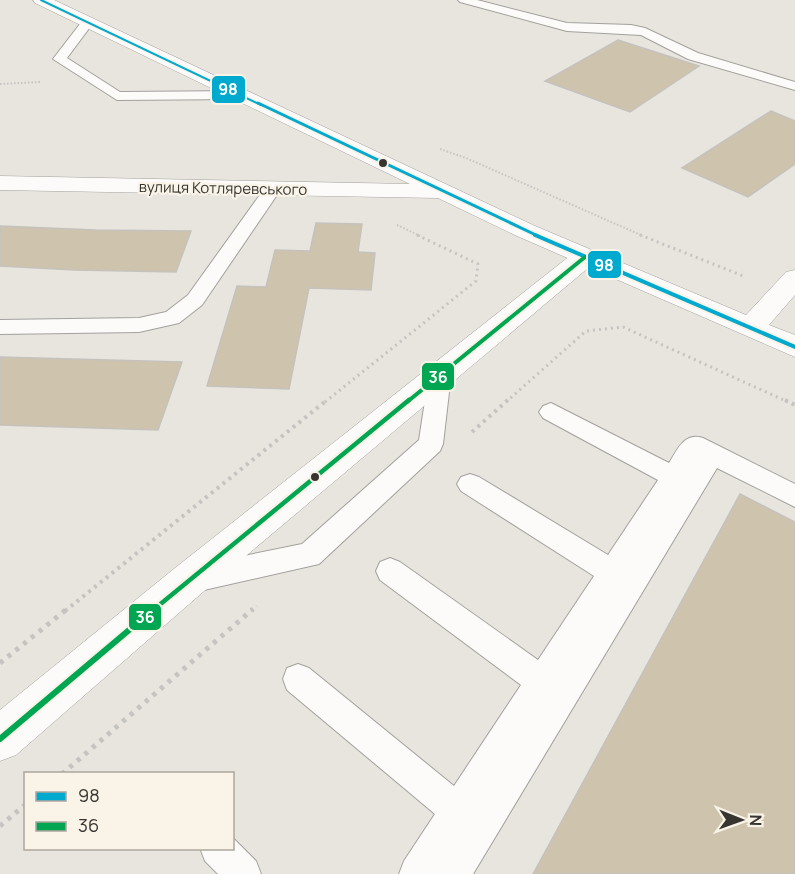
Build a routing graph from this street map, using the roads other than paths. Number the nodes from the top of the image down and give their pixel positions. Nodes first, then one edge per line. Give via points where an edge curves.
1 (41, 0) edge
2 (464, 0) edge
3 (555, 9) dead end
4 (544, 21) junction
5 (87, 23) junction
6 (795, 86) edge
7 (244, 95) junction
8 (0, 183) edge
9 (273, 189) junction
10 (446, 192) junction
11 (585, 257) junction
12 (789, 284) edge
13 (0, 327) edge
14 (750, 328) junction
15 (795, 347) edge
16 (440, 375) junction
17 (551, 412) dead end
18 (695, 471) junction
19 (470, 484) dead end
20 (795, 496) edge
21 (795, 511) edge
22 (390, 571) dead end
23 (621, 578) junction
24 (189, 580) junction
25 (298, 679) dead end
26 (552, 688) junction
27 (0, 739) edge
28 (469, 820) junction
29 (219, 850) edge
30 (243, 874) edge
31 (417, 874) edge
32 (452, 874) edge

1 - 5 street
2 - 4 lane
3 - 4 lane
4 - 6 lane via 567,27 645,32 693,56
5 - 7 street
5 - 7 lane via 60,59 117,96
7 - 10 street
8 - 9 street, вулиця Котляревського
9 - 10 street, вулиця Котляревського
9 - 13 lane via 182,313 139,325
10 - 11 street
11 - 14 street
11 - 16 street
12 - 14 street
14 - 15 street
16 - 24 street
16 - 24 lane via 431,444 309,555
17 - 18 lane
18 - 20 lane
18 - 21 lane
18 - 23 lane
19 - 23 lane
22 - 26 lane
23 - 26 lane
24 - 27 street
25 - 28 lane
26 - 28 lane
28 - 31 lane
28 - 32 lane
29 - 30 lane

